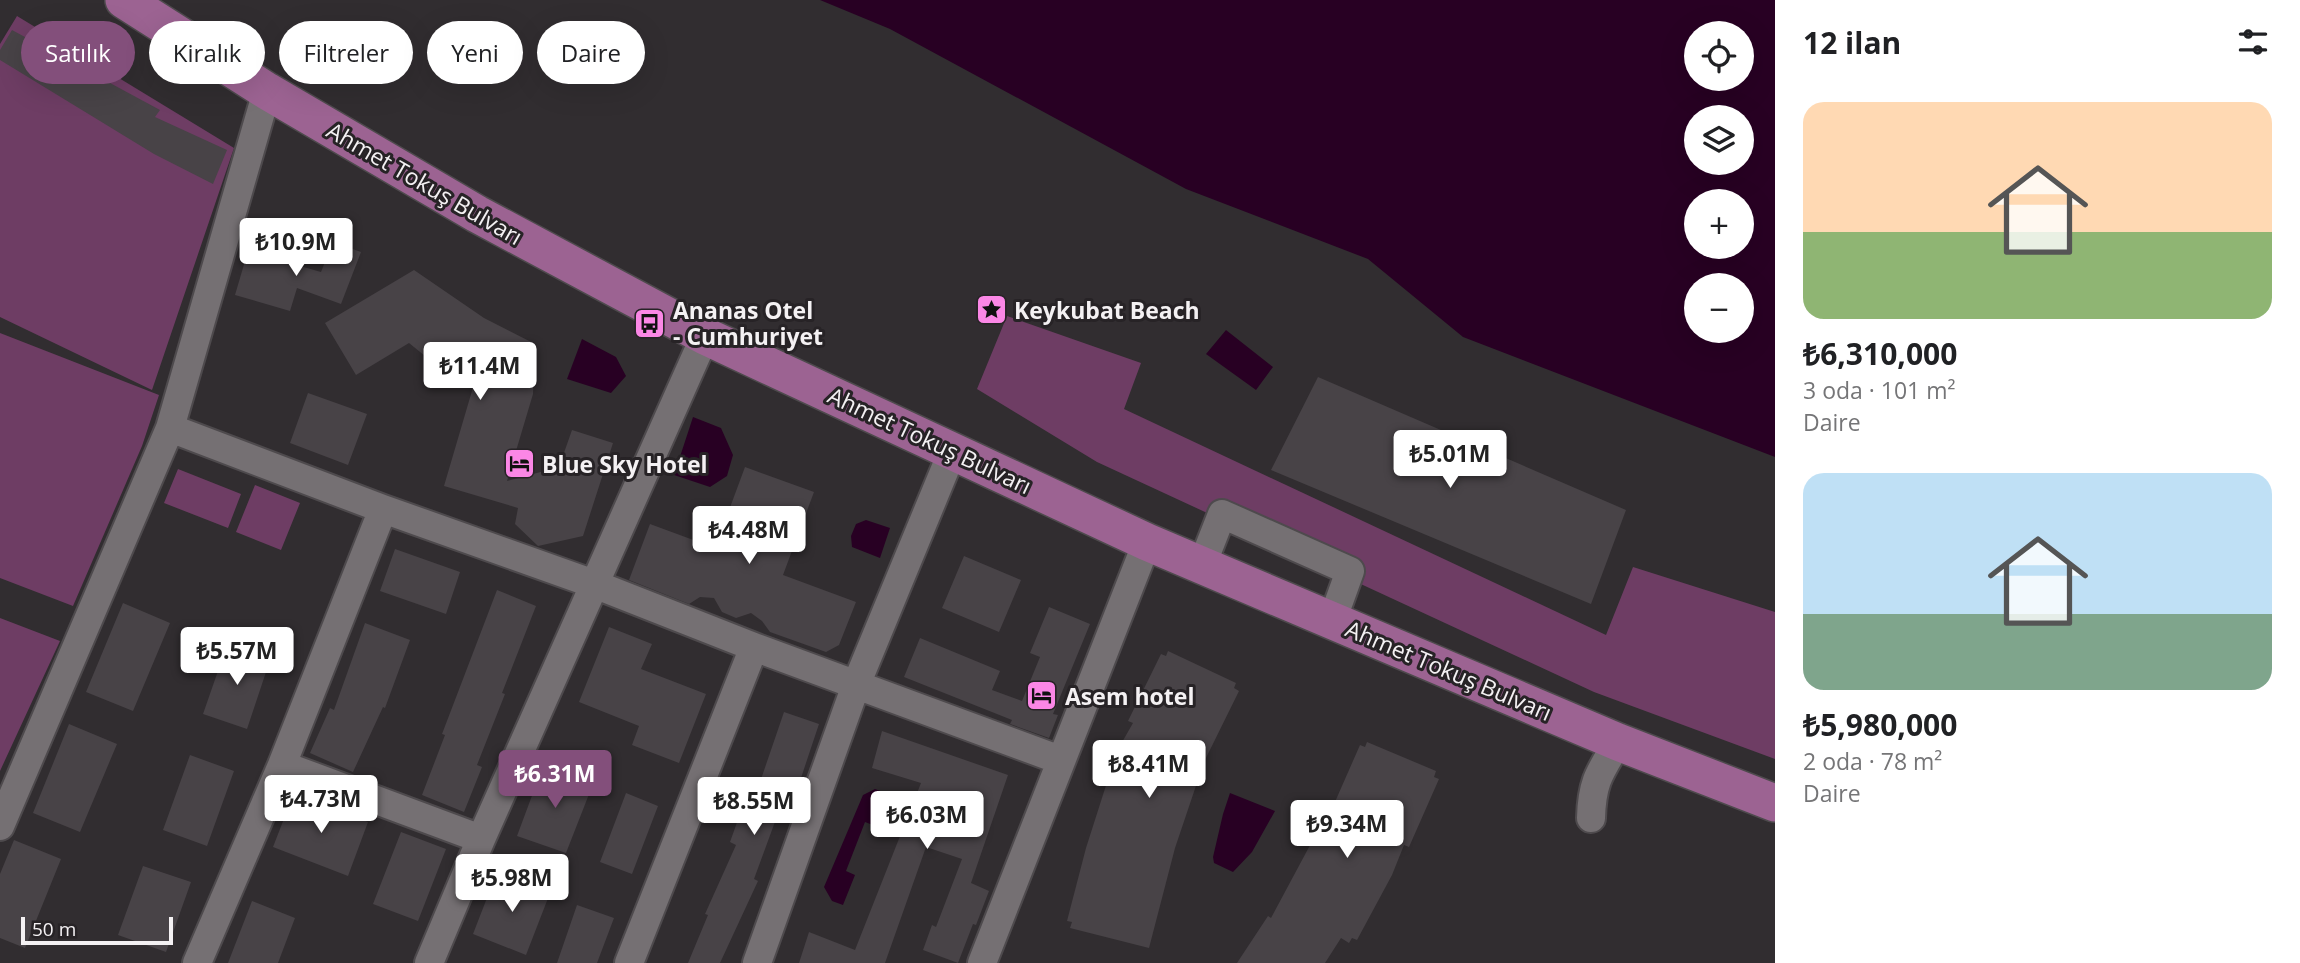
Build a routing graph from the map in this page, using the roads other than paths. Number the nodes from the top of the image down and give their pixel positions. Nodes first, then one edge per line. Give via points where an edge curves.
1 (124, 0) edge
2 (267, 91) junction
3 (705, 336) junction
4 (170, 428) junction
5 (953, 450) junction
6 (383, 509) junction
7 (1147, 542) junction
8 (1202, 565) junction
9 (594, 584) junction
10 (1332, 621) junction
11 (754, 647) junction
12 (856, 685) junction
13 (1618, 742) junction
14 (1060, 760) junction
15 (282, 765) junction
16 (1775, 803) edge
17 (1591, 818) dead end
18 (0, 826) edge
19 (481, 839) junction
20 (197, 963) edge
21 (429, 963) edge
22 (629, 963) edge
23 (757, 963) edge
24 (982, 963) edge

1 - 2 main road, Ahmet Tokuş Bulvarı
2 - 3 main road, Ahmet Tokuş Bulvarı via 477,214
2 - 4 street
3 - 5 main road, Ahmet Tokuş Bulvarı
3 - 9 street
4 - 6 street
4 - 18 street
5 - 7 main road, Ahmet Tokuş Bulvarı
5 - 12 street
6 - 9 street
6 - 15 street
7 - 8 main road, Ahmet Tokuş Bulvarı
7 - 14 street
8 - 10 main road, Ahmet Tokuş Bulvarı
8 - 10 street via 1222,514 1350,571
9 - 11 street
9 - 19 street
10 - 13 main road, Ahmet Tokuş Bulvarı
11 - 12 street
11 - 22 street
12 - 14 street
12 - 23 street
13 - 16 main road, Ahmet Tokuş Bulvarı
13 - 17 street via 1591,792
14 - 24 street
15 - 19 street
15 - 20 street
19 - 21 street

